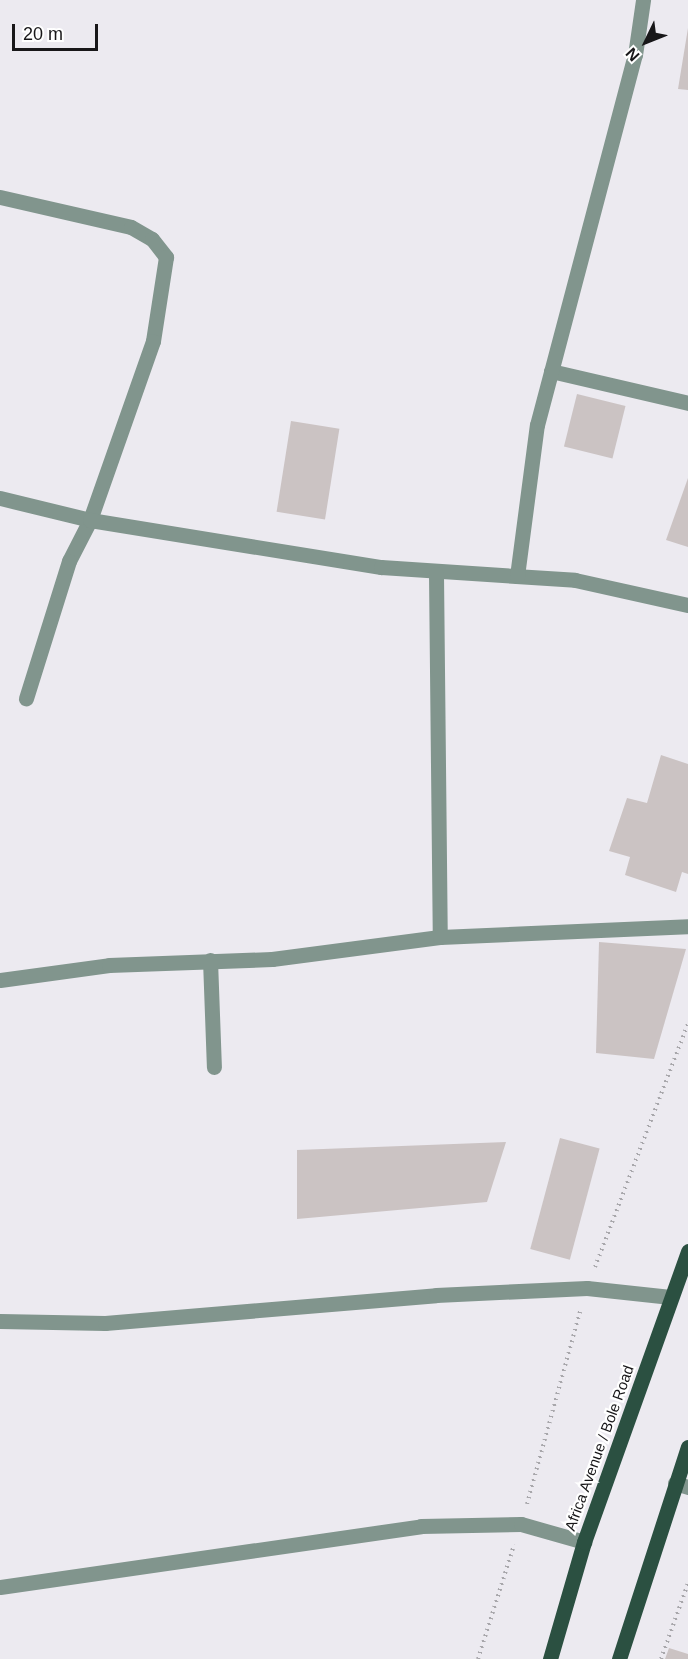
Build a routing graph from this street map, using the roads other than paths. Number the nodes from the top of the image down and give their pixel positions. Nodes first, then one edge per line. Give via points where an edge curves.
1 (643, 0) edge
2 (0, 196) edge
3 (551, 371) junction
4 (688, 403) edge
5 (0, 498) edge
6 (90, 520) junction
7 (436, 574) junction
8 (517, 576) junction
9 (688, 605) edge
10 (27, 698) dead end
11 (688, 926) edge
12 (440, 937) junction
13 (210, 960) junction
14 (0, 980) edge
15 (214, 1067) dead end
16 (688, 1251) edge
17 (671, 1297) junction
18 (0, 1321) edge
19 (688, 1447) edge
20 (682, 1485) edge
21 (584, 1542) junction
22 (0, 1587) edge
23 (550, 1659) edge
24 (619, 1659) edge

1 - 3 street via 635,55
2 - 6 street via 131,227 152,239 165,257 153,341
3 - 4 street
3 - 8 street via 531,458
5 - 6 street
6 - 7 street
6 - 10 street via 69,561
7 - 8 street
7 - 12 street
8 - 9 street via 575,580
11 - 12 street
12 - 13 street via 272,960
13 - 14 street via 109,964
13 - 15 street
16 - 17 main road, Africa Avenue / Bole Road
17 - 18 street via 587,1288 436,1294 105,1323
17 - 21 main road, Africa Avenue / Bole Road
19 - 20 main road
20 - 24 main road
21 - 22 street via 521,1524 421,1526
21 - 23 main road, Africa Avenue / Bole Road

